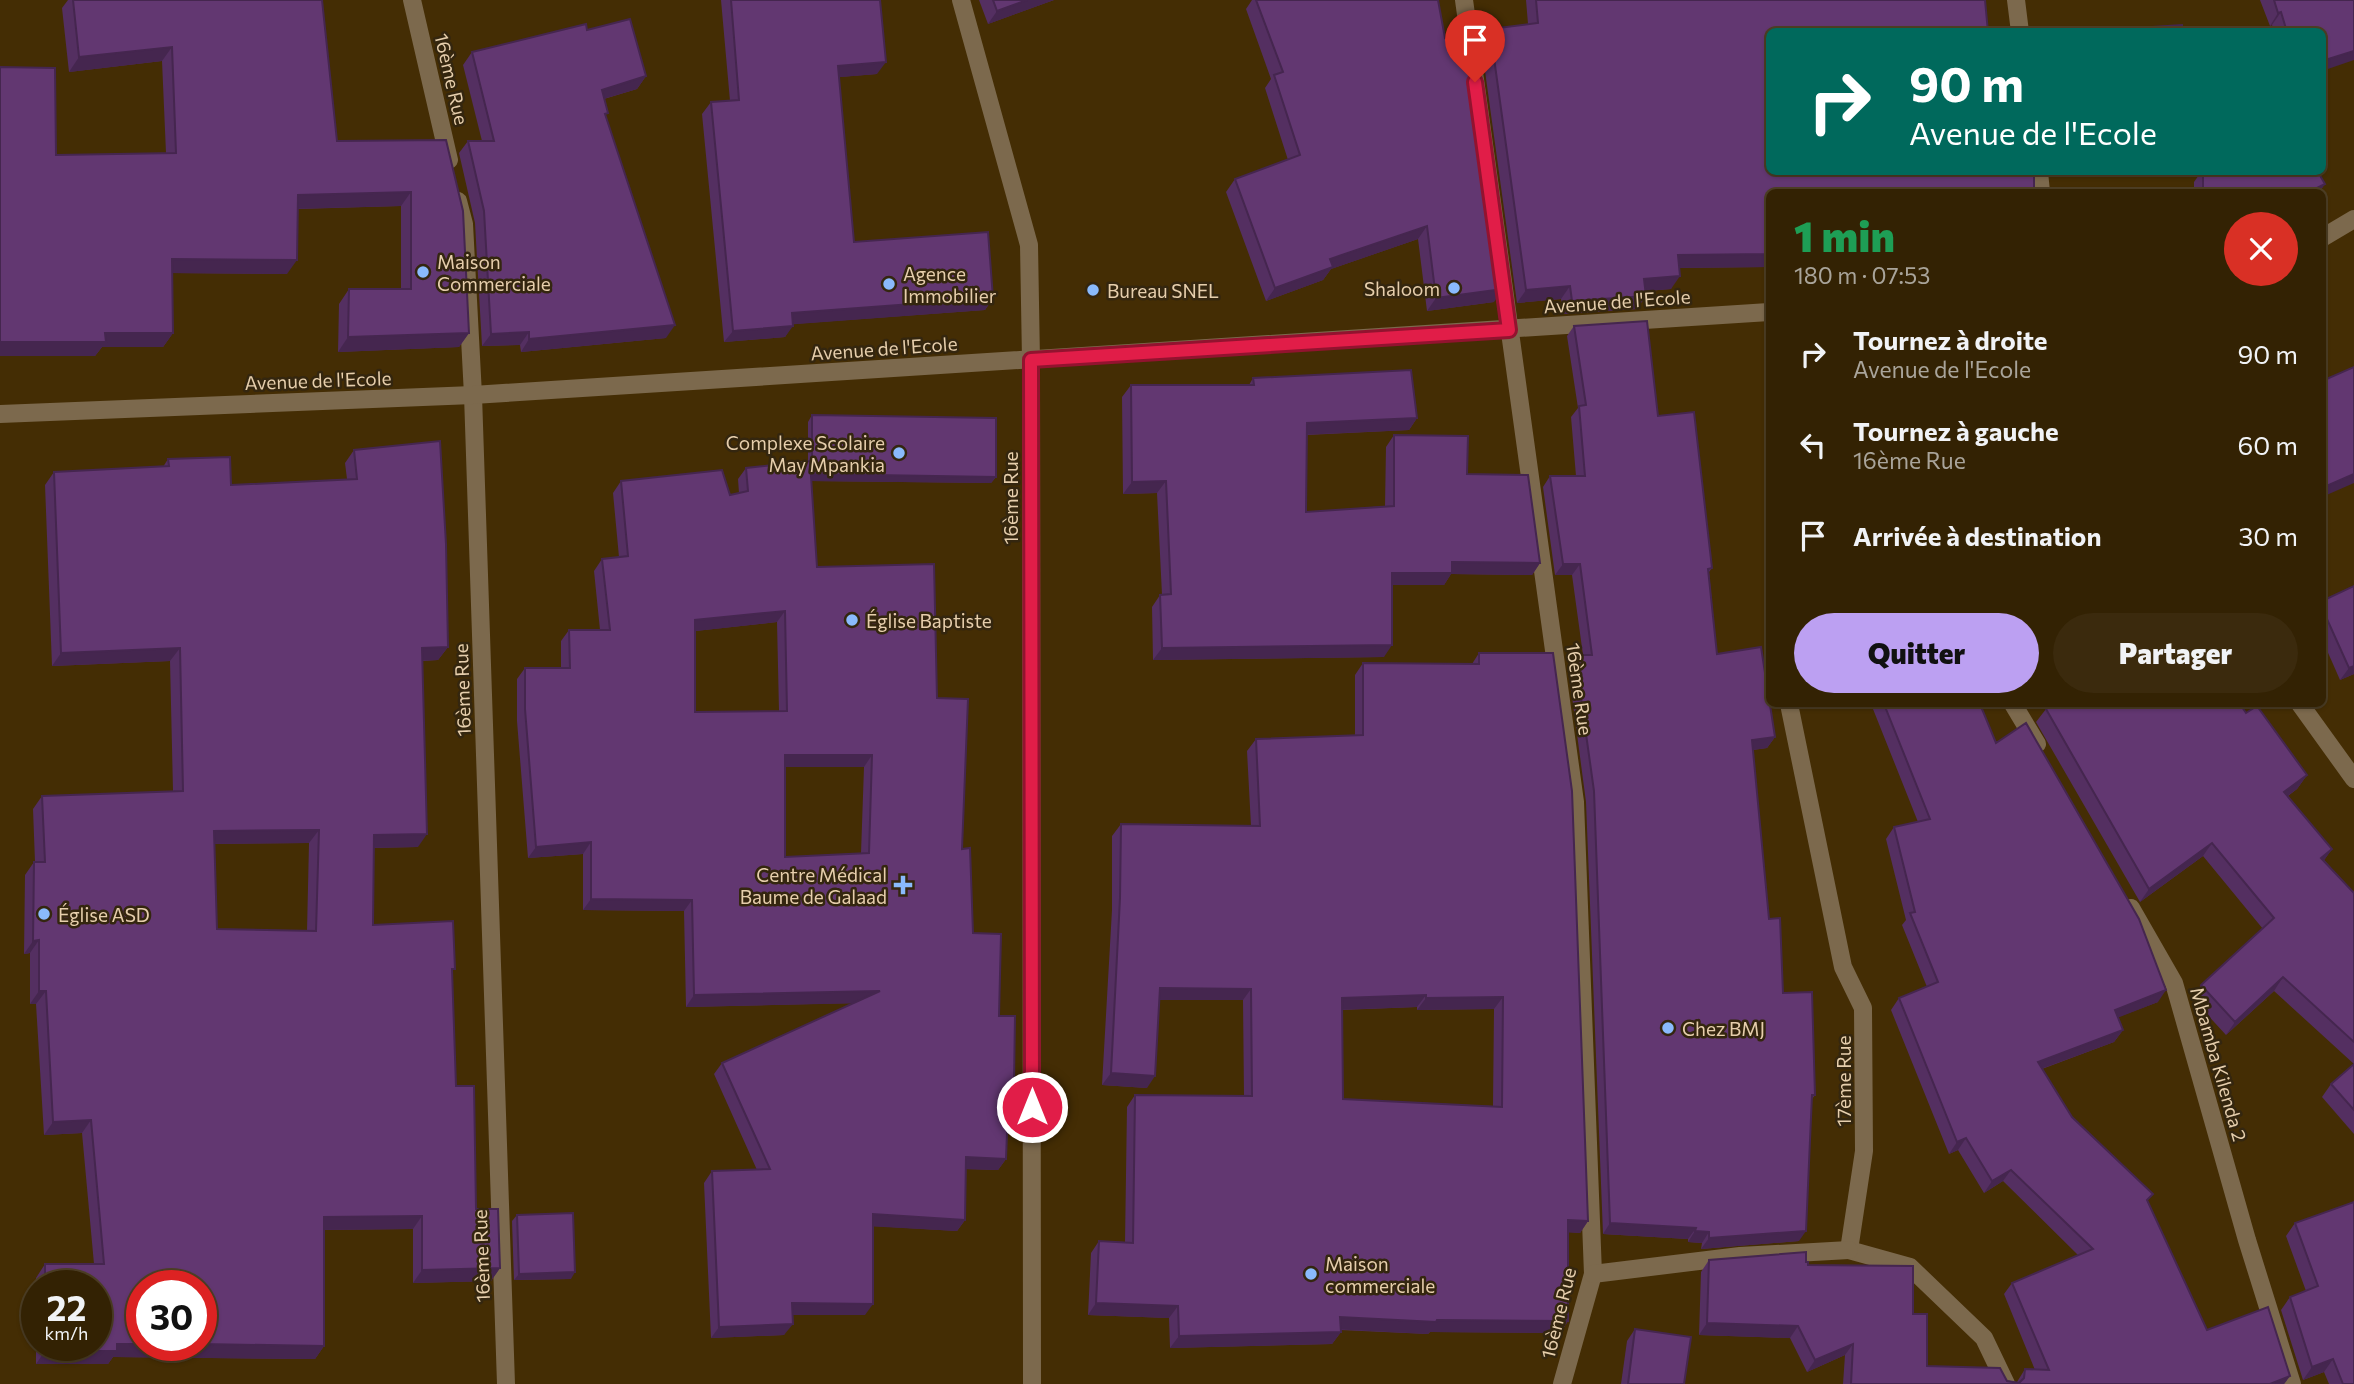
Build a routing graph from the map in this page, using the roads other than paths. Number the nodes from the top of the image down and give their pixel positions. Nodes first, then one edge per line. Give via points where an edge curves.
1 (412, 0) edge
2 (961, 0) edge
3 (1464, 0) edge
4 (2016, 0) edge
5 (2020, 28) edge
6 (2354, 219) edge
7 (2326, 236) edge
8 (1766, 312) edge
9 (1509, 330) junction
10 (1031, 360) junction
11 (473, 395) junction
12 (0, 414) edge
13 (1790, 707) edge
14 (2015, 707) edge
15 (2302, 707) edge
16 (2046, 760) edge
17 (2354, 779) edge
18 (2120, 888) edge
19 (1849, 1250) junction
20 (1592, 1274) junction
21 (506, 1384) edge
22 (1032, 1384) edge
23 (1562, 1384) edge
24 (2006, 1384) edge
25 (2292, 1384) edge

1 - 11 street, 16ème Rue via 464,225
2 - 10 street, 16ème Rue via 1029,245
3 - 9 street, 16ème Rue
4 - 5 street
6 - 7 street
8 - 9 street, Avenue de l'Ecole
9 - 10 street, Avenue de l'Ecole
9 - 20 street, 16ème Rue via 1575,802
10 - 11 street, Avenue de l'Ecole
10 - 22 street, 16ème Rue
11 - 12 street, Avenue de l'Ecole
11 - 21 street, 16ème Rue
13 - 19 street, 17ème Rue via 1843,967 1863,1008 1864,1151
14 - 16 street
15 - 17 street
18 - 25 street, Mbamba Kilenda 2 via 2174,983
19 - 20 street via 1740,1256
19 - 24 street via 1910,1267 1984,1338
20 - 23 street, 16ème Rue

